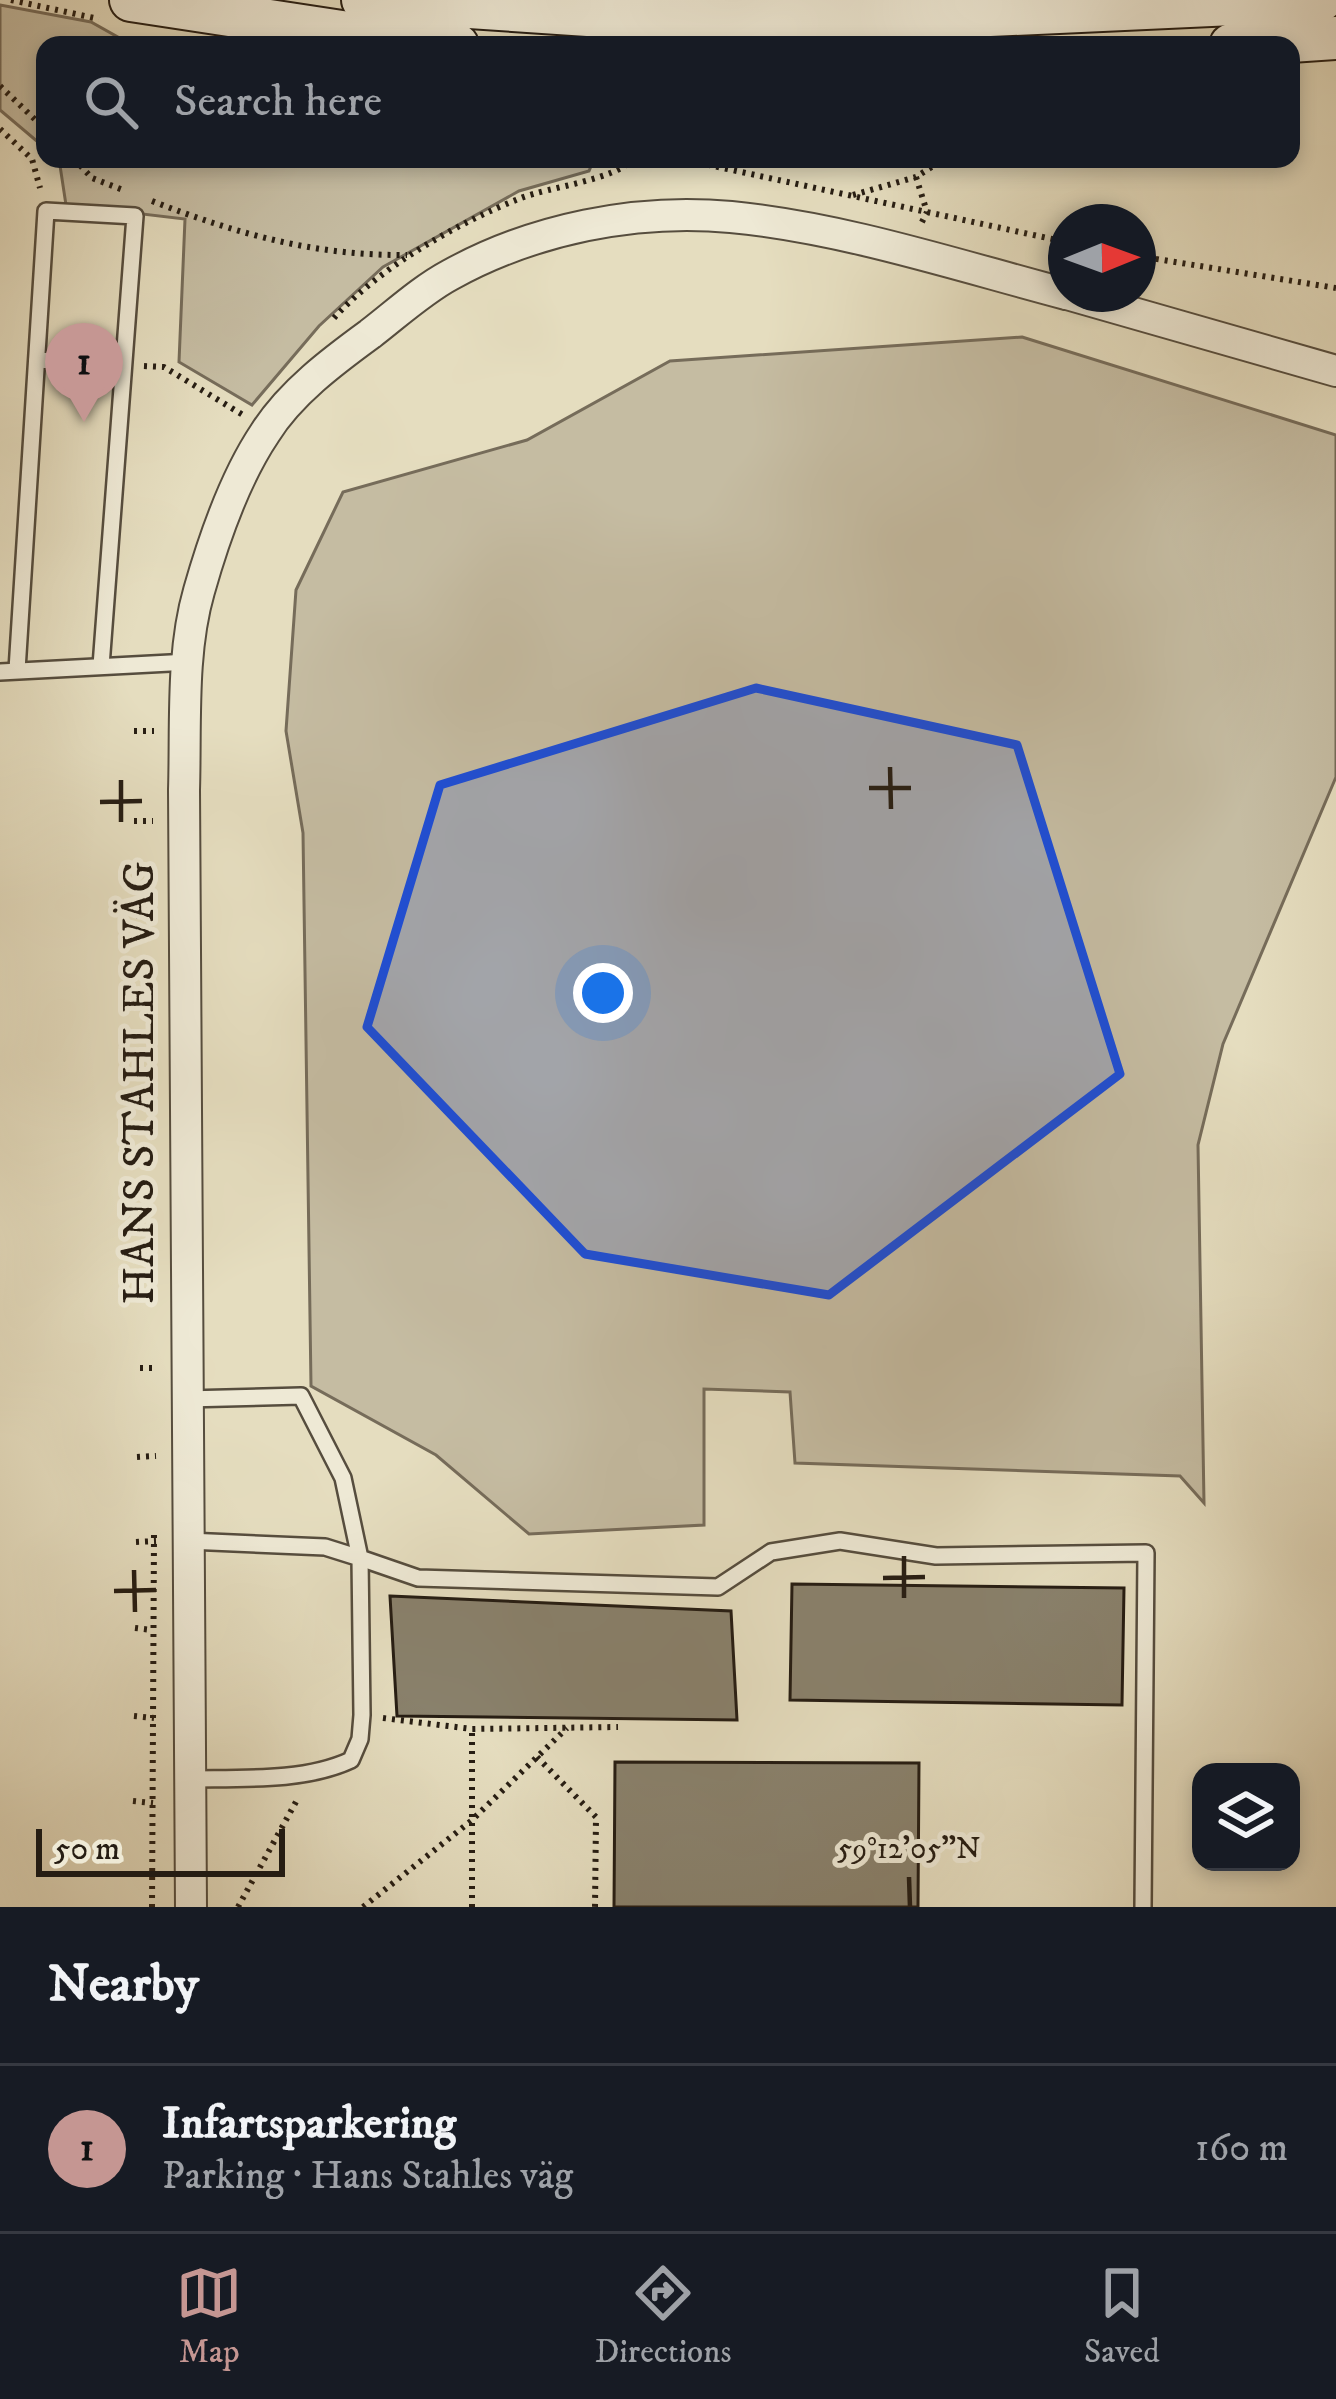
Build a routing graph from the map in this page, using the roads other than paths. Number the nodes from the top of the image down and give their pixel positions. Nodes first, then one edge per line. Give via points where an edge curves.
1 (131, 0) edge
2 (363, 0) edge
3 (1321, 0) edge
4 (859, 22) edge
5 (368, 36) edge
6 (1336, 38) edge
7 (1300, 40) edge
8 (1048, 289) edge
9 (1129, 312) edge
10 (38, 360) junction
11 (122, 364) junction
12 (1336, 371) edge
13 (189, 662) junction
14 (101, 666) junction
15 (8, 671) edge
16 (171, 1394) junction
17 (188, 1541) junction
18 (360, 1558) junction
19 (188, 1779) junction
20 (191, 1907) edge
21 (1143, 1907) edge

1 - 5 main road
2 - 4 main road
3 - 4 main road
6 - 7 main road
8 - 13 street, HANS STAHLES VÄG via 728,217 599,222 502,250 447,276 257,417 197,596
9 - 12 street, HANS STAHLES VÄG
10 - 11 lane
10 - 11 lane via 46,211 135,216
10 - 15 lane
11 - 14 lane
13 - 14 lane
13 - 16 street, HANS STAHLES VÄG
14 - 15 lane
16 - 17 street, HANS STAHLES VÄG
16 - 18 lane via 302,1396 343,1478
17 - 18 lane via 325,1547
17 - 19 street, HANS STAHLES VÄG
18 - 19 lane via 362,1715 351,1760 311,1772
18 - 21 lane via 418,1578 718,1587 771,1552 840,1541 936,1556 1146,1553
19 - 20 street, HANS STAHLES VÄG

